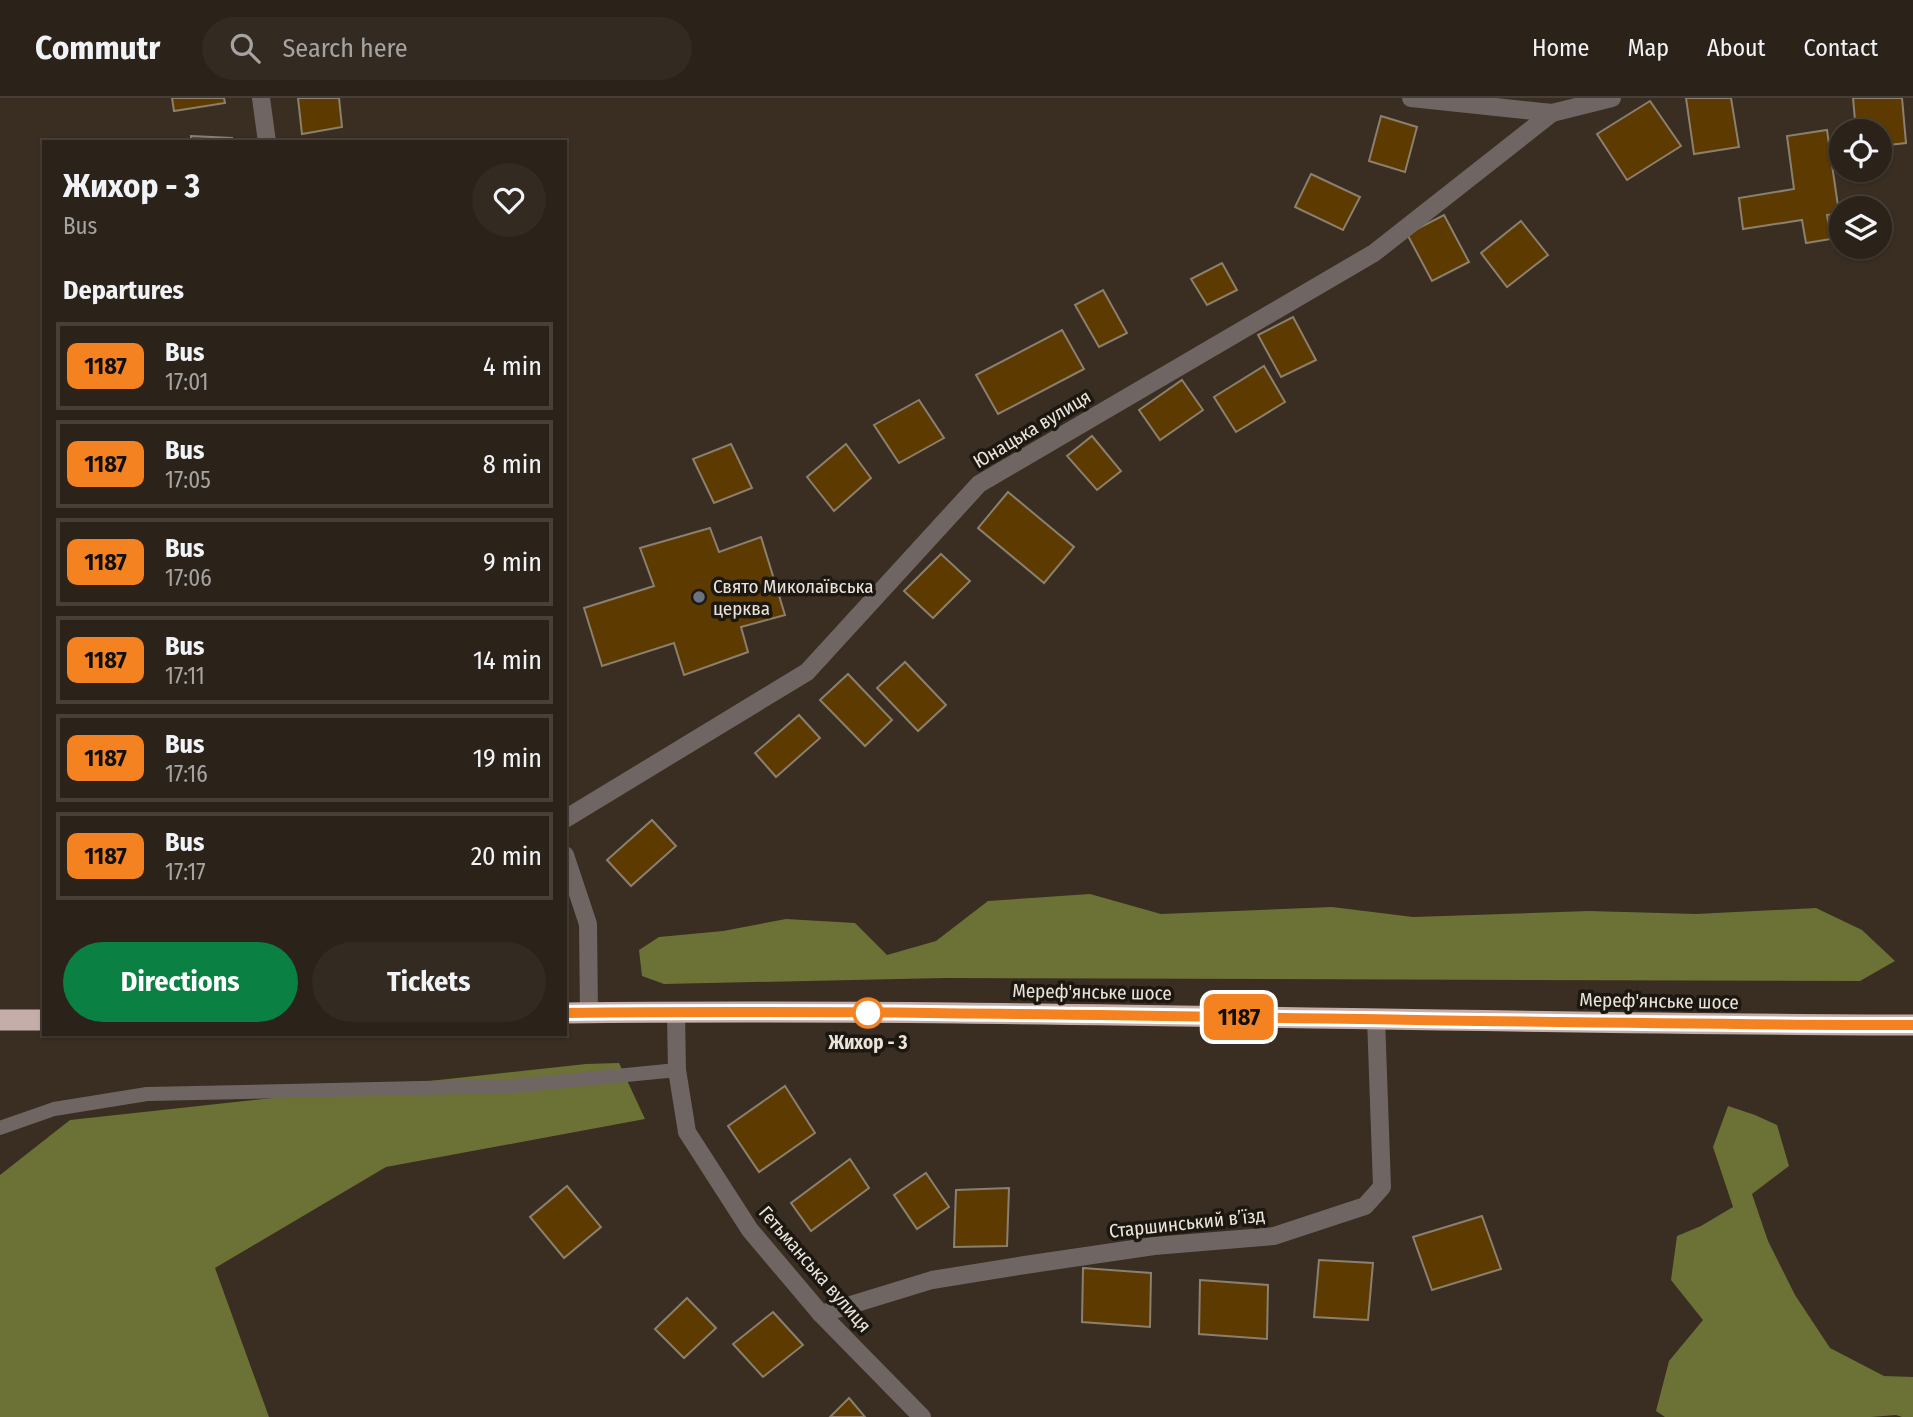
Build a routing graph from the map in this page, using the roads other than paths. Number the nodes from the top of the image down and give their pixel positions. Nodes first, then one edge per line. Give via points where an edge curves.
1 (261, 98) edge
2 (1411, 98) edge
3 (1612, 98) edge
4 (1552, 113) junction
5 (267, 140) edge
6 (567, 818) edge
7 (567, 861) edge
8 (567, 1013) edge
9 (589, 1013) junction
10 (676, 1013) junction
11 (1376, 1018) junction
12 (0, 1020) edge
13 (42, 1020) edge
14 (1913, 1025) edge
15 (677, 1070) junction
16 (0, 1128) edge
17 (821, 1314) junction
18 (922, 1417) edge

1 - 5 street
2 - 4 street
3 - 4 street
4 - 6 street, Юнацька вулиця via 1374,253 979,484 807,672
7 - 9 street via 588,924
8 - 9 highway, Мереф'янське шосе
9 - 10 highway, Мереф'янське шосе
10 - 11 highway, Мереф'янське шосе
10 - 15 street, Гетьманська вулиця
11 - 14 highway, Мереф'янське шосе
11 - 17 street, Старшинський в’їзд via 1382,1188 1365,1206 1274,1236 1154,1246 932,1280
12 - 13 highway
15 - 16 lane via 515,1086 147,1094 54,1109
15 - 17 street, Гетьманська вулиця via 687,1132 750,1230
17 - 18 street, Гетьманська вулиця

